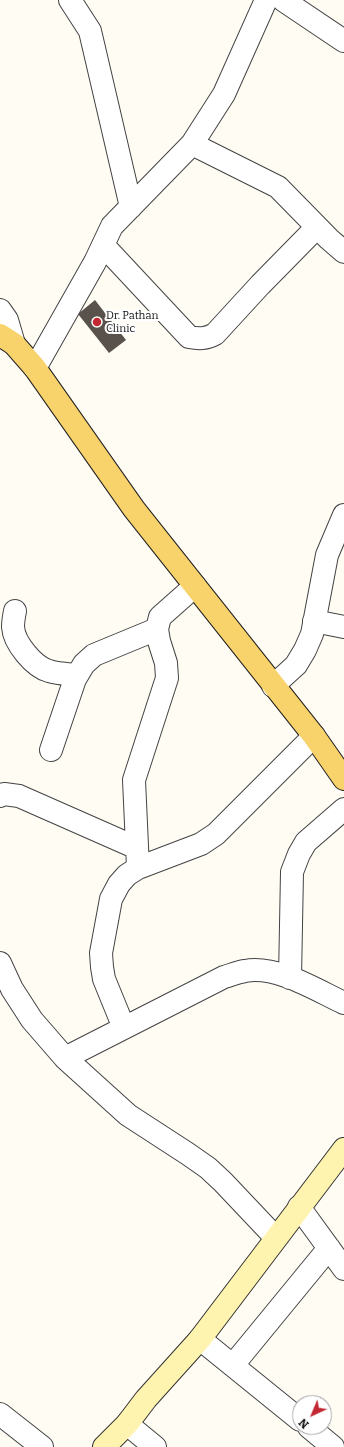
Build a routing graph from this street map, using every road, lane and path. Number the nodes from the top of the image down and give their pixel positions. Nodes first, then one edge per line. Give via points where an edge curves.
1 (70, 0) edge
2 (266, 0) edge
3 (283, 0) edge
4 (344, 41) edge
5 (192, 144) junction
6 (131, 207) junction
7 (317, 227) junction
8 (103, 245) junction
9 (344, 252) edge
10 (0, 310) edge
11 (7, 339) edge
12 (35, 368) junction
13 (344, 515) edge
14 (195, 586) junction
15 (15, 611) dead end
16 (314, 621) junction
17 (344, 627) edge
18 (156, 629) junction
19 (78, 675) junction
20 (273, 686) junction
21 (314, 736) junction
22 (51, 750) dead end
23 (344, 779) edge
24 (0, 796) edge
25 (344, 809) edge
26 (138, 858) junction
27 (0, 964) edge
28 (290, 978) junction
29 (344, 1003) edge
30 (124, 1028) junction
31 (65, 1058) junction
32 (344, 1149) edge
33 (299, 1207) junction
34 (276, 1238) junction
35 (329, 1248) junction
36 (344, 1269) edge
37 (200, 1339) junction
38 (233, 1365) junction
39 (292, 1413) edge
40 (0, 1414) edge
41 (127, 1424) junction
42 (319, 1435) edge
43 (42, 1447) edge
44 (104, 1447) edge
45 (155, 1447) edge
46 (333, 1447) edge

1 - 6 street via 90,31
2 - 5 street via 224,94
3 - 4 street
5 - 6 street
5 - 7 street via 278,187
6 - 8 street via 112,226
7 - 8 street via 215,334 200,339 189,337
7 - 9 street
8 - 12 street
10 - 11 street via 6,320
11 - 12 main road
12 - 14 main road via 134,509
13 - 16 street via 327,555
14 - 18 street via 160,617
14 - 20 main road
15 - 19 street via 15,637 23,650 41,668
16 - 17 street
16 - 20 street via 312,634 296,665
18 - 19 street via 94,655 84,664
18 - 26 street via 166,663 167,678 134,780
19 - 22 street
20 - 21 main road
21 - 23 main road
21 - 26 street via 216,834 201,844
24 - 26 street via 19,796
25 - 28 street via 306,842 298,854 292,872
26 - 30 street via 111,899 101,953 104,979
27 - 31 street via 32,1020
28 - 29 street
28 - 30 street via 268,971 246,971 224,977
30 - 31 street
31 - 34 street via 128,1115 208,1168
32 - 33 street
33 - 34 street
33 - 35 street
34 - 37 street
35 - 36 street
35 - 38 street
37 - 38 street
37 - 41 street
38 - 39 street
40 - 43 street
41 - 44 street
41 - 45 street
42 - 46 street

